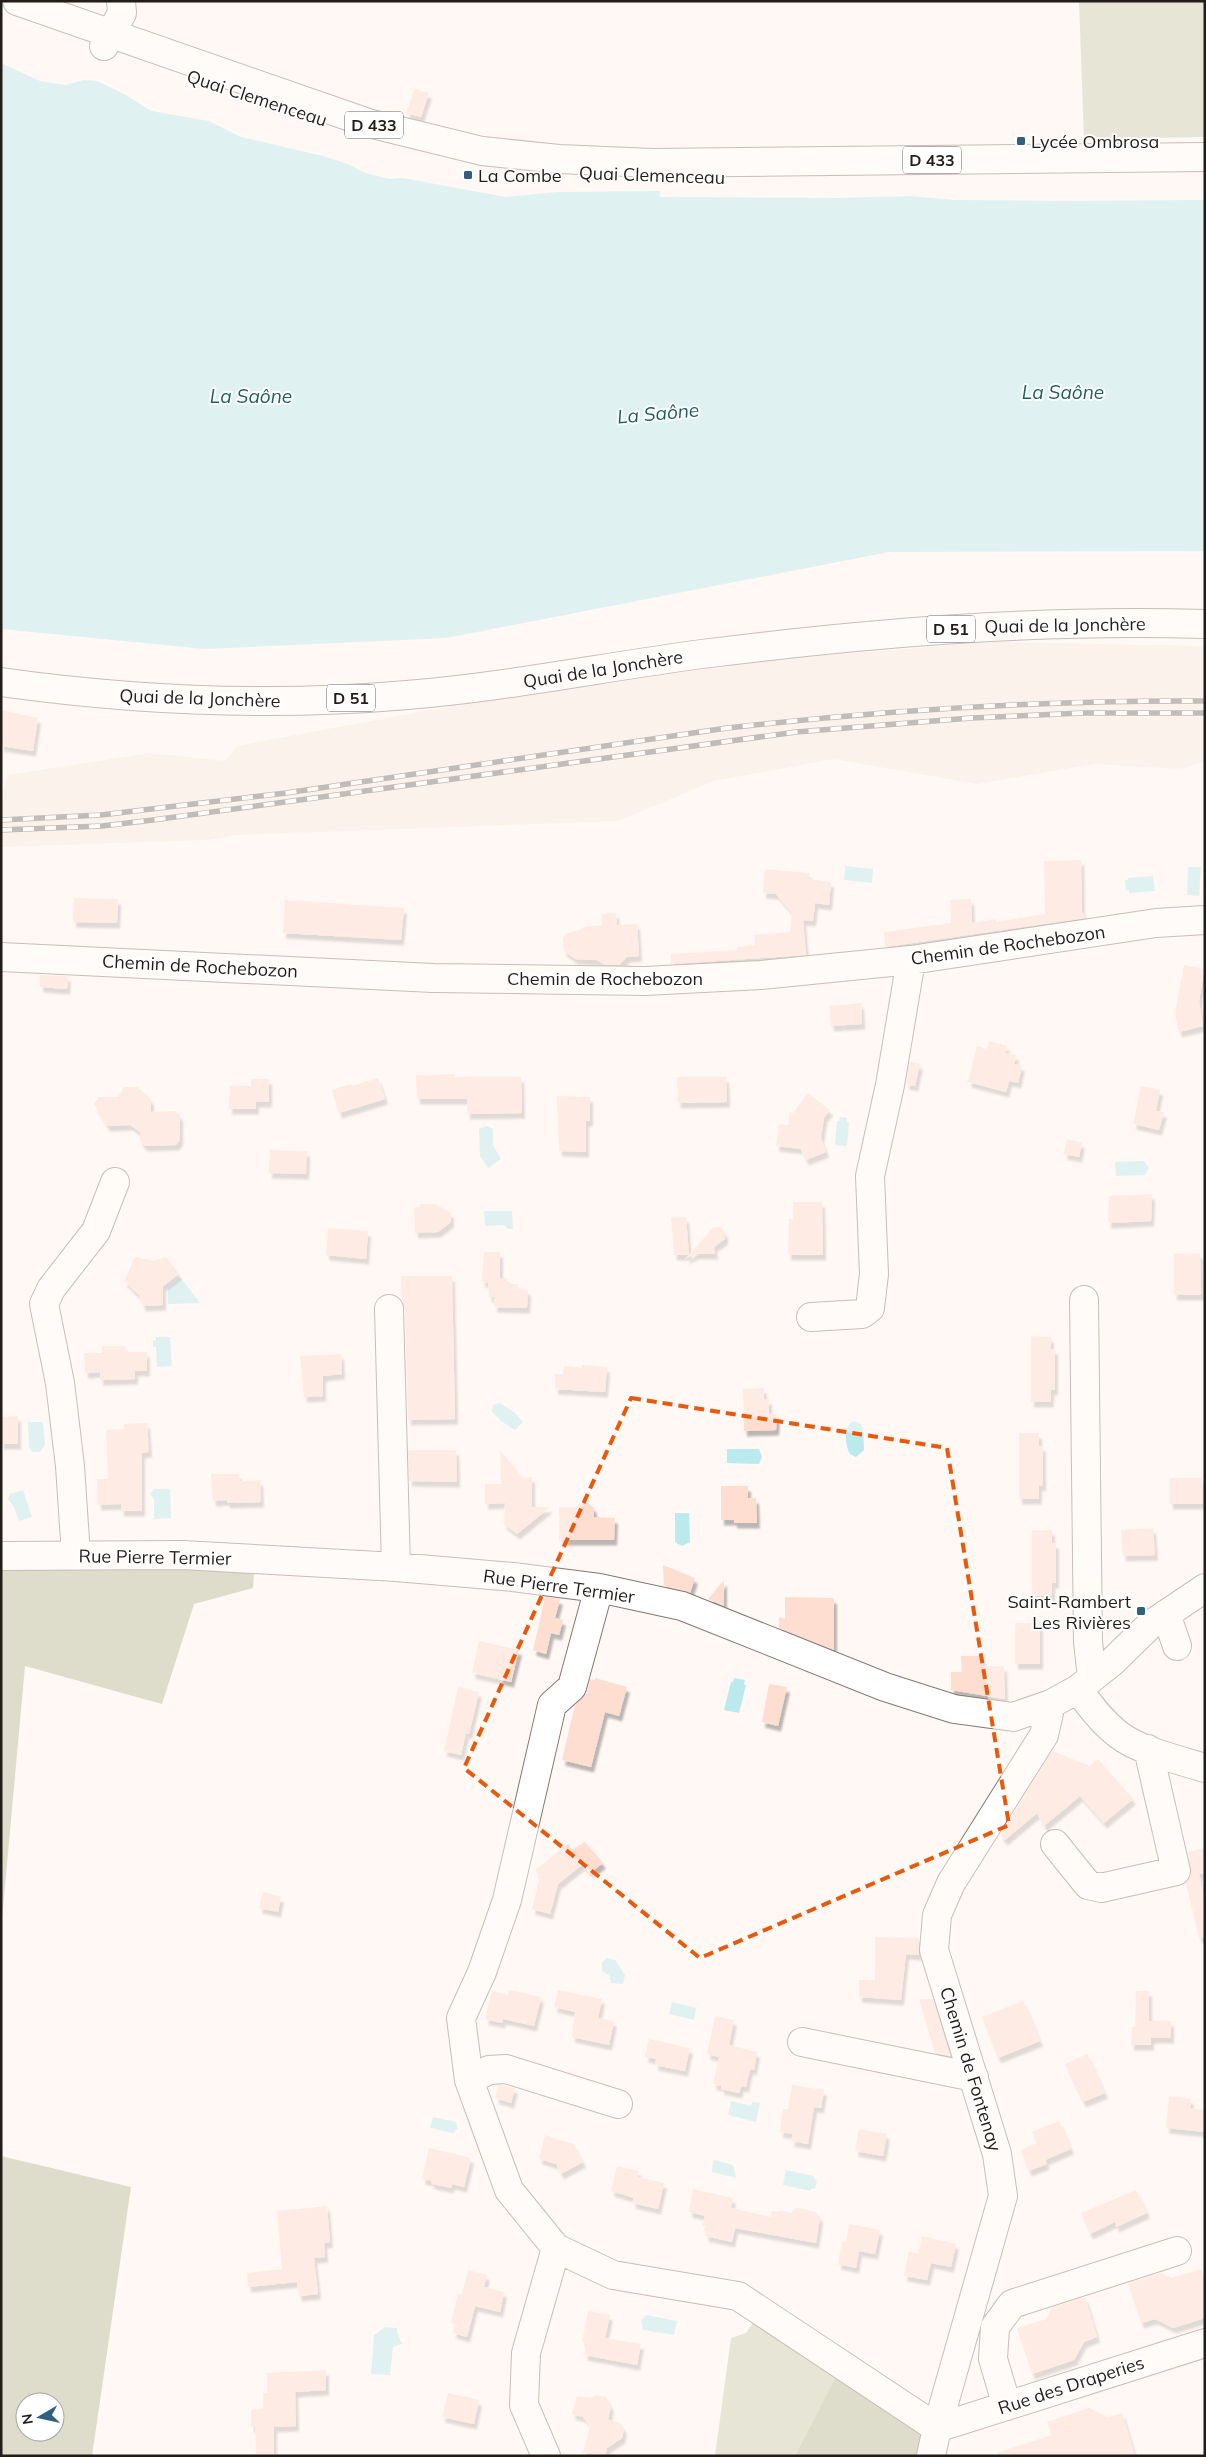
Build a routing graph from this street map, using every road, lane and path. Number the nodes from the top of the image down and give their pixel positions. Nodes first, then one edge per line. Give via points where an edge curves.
1 (17, 1) edge
2 (121, 1) edge
3 (1, 9) edge
4 (106, 40) junction
5 (1205, 157) edge
6 (1205, 624) edge
7 (1, 682) edge
8 (1205, 920) edge
9 (1, 957) edge
10 (912, 960) junction
11 (116, 1182) dead end
12 (1084, 1300) dead end
13 (389, 1309) dead end
14 (811, 1317) dead end
15 (76, 1555) junction
16 (1, 1556) edge
17 (396, 1567) junction
18 (599, 1588) junction
19 (1205, 1588) edge
20 (1166, 1614) junction
21 (1177, 1646) dead end
22 (1085, 1684) junction
23 (1051, 1704) junction
24 (1148, 1749) junction
25 (1205, 1768) edge
26 (1055, 1844) dead end
27 (802, 2042) dead end
28 (974, 2077) junction
29 (470, 2080) junction
30 (618, 2104) dead end
31 (556, 2248) junction
32 (1177, 2251) dead end
33 (1205, 2343) edge
34 (1006, 2406) junction
35 (936, 2428) junction
36 (546, 2456) edge
37 (931, 2456) edge

1 - 4 street, Quai Clemenceau / D 433
2 - 4 street via 122,13
3 - 4 street, Quai Clemenceau / D 433
4 - 5 street, Quai Clemenceau / D 433 via 356,131 569,172 750,178 1078,171 1115,158
6 - 7 street, Quai de la Jonchère / D 51 via 1133,622 989,626 852,636 698,655 480,688 357,698 232,702 175,700
8 - 10 street, Chemin de Rochebozon via 1146,924
9 - 10 street, Chemin de Rochebozon via 433,978 645,981
10 - 14 street via 870,1176 874,1274 870,1308 862,1314
11 - 15 street via 96,1231 51,1289 44,1304 70,1466
12 - 22 street via 1088,1642
13 - 17 street
15 - 16 street, Rue Pierre Termier
15 - 17 street, Rue Pierre Termier via 183,1555
17 - 18 street, Rue Pierre Termier
18 - 23 street, Rue Pierre Termier via 682,1606 886,1687 954,1709 1013,1717
18 - 29 street via 572,1687 552,1705 507,1900 482,1972 461,2018
19 - 20 street, Rue Pierre Termier
20 - 21 street
20 - 22 street, Rue Pierre Termier
22 - 23 street, Rue Pierre Termier
22 - 24 street via 1096,1714 1120,1736
23 - 28 street, Chemin de Fontenay via 1044,1735 952,1883 937,1915 934,1950
24 - 25 street
24 - 26 street via 1176,1872 1101,1888 1088,1885
27 - 28 street
28 - 35 street, Chemin de Fontenay via 997,2154 1003,2196
29 - 30 street via 489,2070 506,2070
29 - 31 street via 509,2190
31 - 35 street via 612,2275 738,2296
31 - 36 street via 526,2353 524,2405
32 - 34 street via 1012,2304 995,2327 993,2359
33 - 34 street, Rue des Draperies
34 - 35 street, Rue des Draperies
35 - 37 street, Chemin de Fontenay

